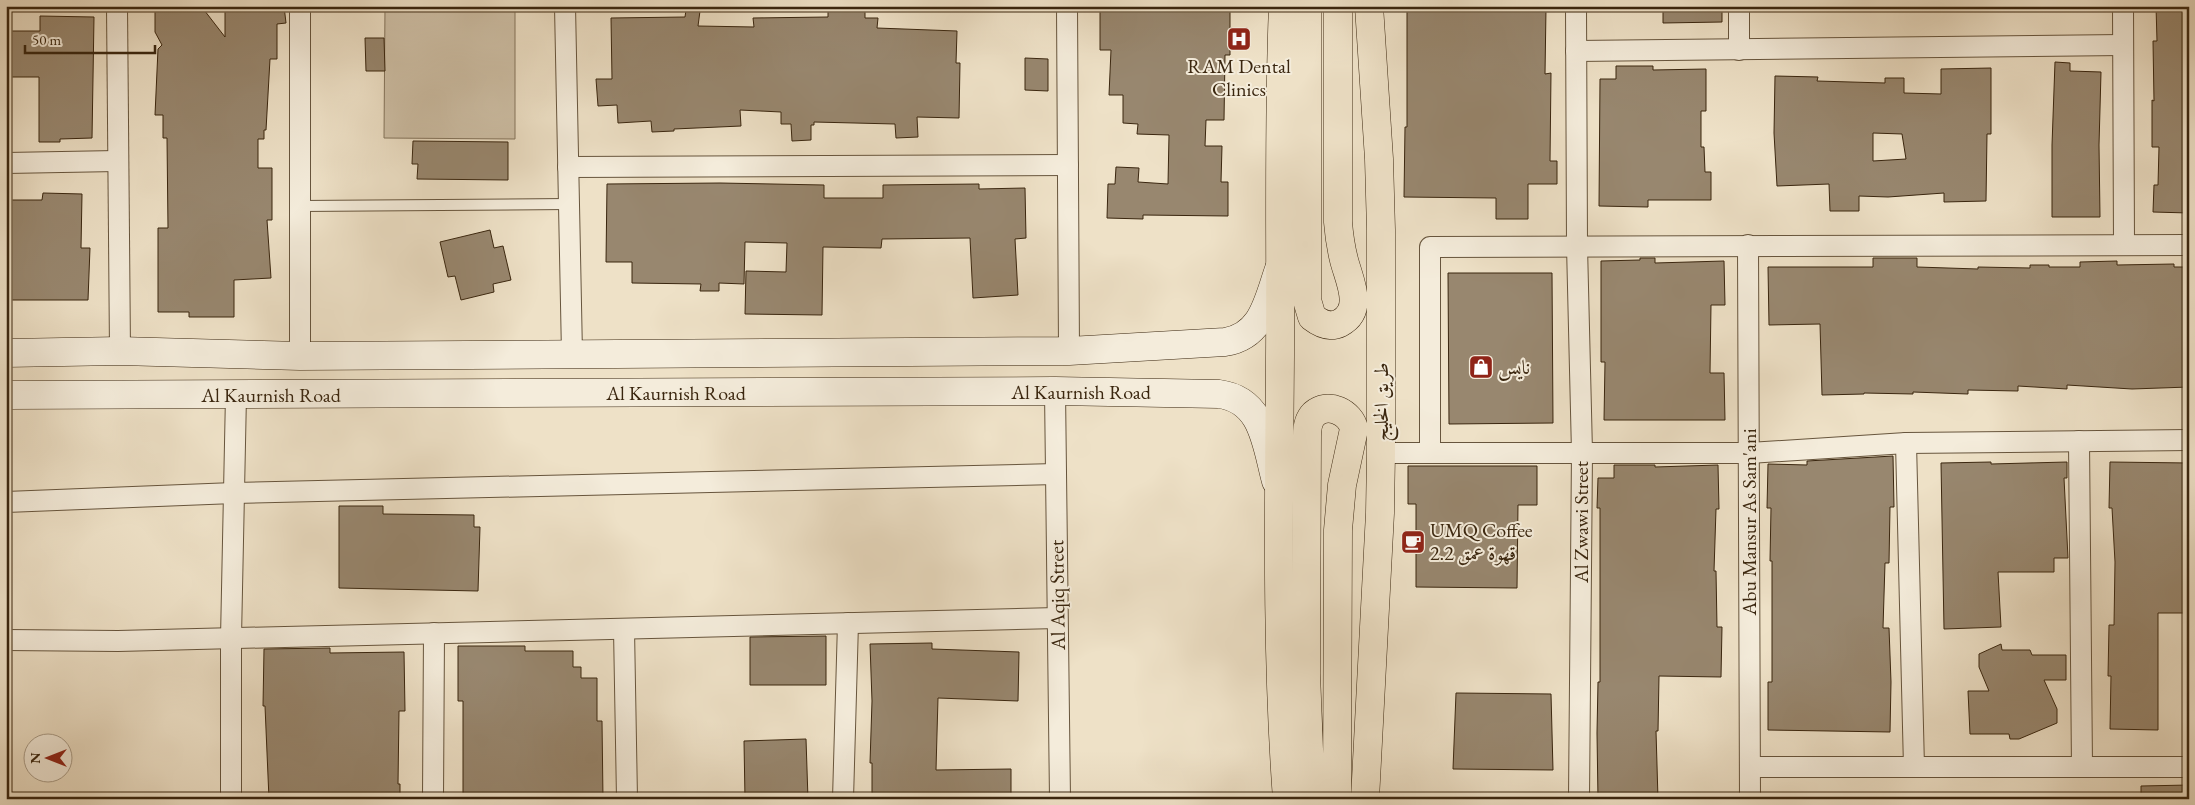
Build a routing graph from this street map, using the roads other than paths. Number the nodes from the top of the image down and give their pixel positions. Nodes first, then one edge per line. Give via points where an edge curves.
1 (117, 6) edge
2 (300, 6) edge
3 (565, 6) edge
4 (1067, 6) edge
5 (1283, 6) edge
6 (1307, 6) edge
7 (1338, 6) edge
8 (1369, 6) edge
9 (1576, 6) edge
10 (1739, 6) edge
11 (2123, 6) edge
12 (2123, 45) junction
13 (1739, 50) junction
14 (1576, 51) junction
15 (117, 161) junction
16 (6, 163) edge
17 (1068, 165) junction
18 (568, 167) junction
19 (569, 204) junction
20 (300, 206) junction
21 (2124, 244) junction
22 (1748, 245) junction
23 (2189, 245) edge
24 (1577, 246) junction
25 (1281, 265) junction
26 (120, 351) junction
27 (1069, 351) junction
28 (6, 353) edge
29 (572, 354) junction
30 (300, 356) junction
31 (394, 356) junction
32 (1055, 391) junction
33 (931, 392) junction
34 (6, 395) edge
35 (236, 395) junction
36 (2189, 440) edge
37 (2079, 441) junction
38 (1906, 443) junction
39 (1430, 452) junction
40 (1582, 452) junction
41 (1380, 453) junction
42 (1749, 453) junction
43 (1056, 474) junction
44 (234, 493) junction
45 (1279, 494) junction
46 (6, 502) edge
47 (1057, 618) junction
48 (848, 623) junction
49 (624, 629) junction
50 (434, 633) junction
51 (231, 638) junction
52 (6, 640) edge
53 (1750, 767) junction
54 (1914, 767) junction
55 (2082, 767) junction
56 (2189, 767) edge
57 (231, 799) edge
58 (433, 799) edge
59 (627, 799) edge
60 (843, 799) edge
61 (1060, 799) edge
62 (1287, 799) edge
63 (1311, 799) edge
64 (1337, 799) edge
65 (1365, 799) edge
66 (1579, 799) edge
67 (1750, 799) edge

1 - 15 street
2 - 20 street
3 - 18 street
4 - 17 street
5 - 25 main road
6 - 7 main road via 1307,300 1312,317 1326,325 1335,325 1347,318 1354,304 1338,222
8 - 41 main road, طريق الخليج via 1381,230
9 - 14 street, Al Zwawi Street
10 - 13 street
11 - 12 street
12 - 13 street
12 - 21 street
13 - 14 street
14 - 24 street, Al Zwawi Street
15 - 16 street
15 - 26 street
17 - 18 street
17 - 27 street
18 - 19 street
19 - 20 lane
19 - 29 street
20 - 30 street
21 - 22 street
21 - 23 street
22 - 24 street
22 - 42 street, Abu Mansur As Sam'ani
24 - 39 street via 1430,247
24 - 40 street, Al Zwawi Street
25 - 27 street, Al Kaurnish Road via 1261,318 1239,340
25 - 45 main road
26 - 28 street, Al Kaurnish Road
26 - 30 street, Al Kaurnish Road
27 - 29 street, Al Kaurnish Road
27 - 33 street via 1057,371
29 - 31 street, Al Kaurnish Road
30 - 31 street, Al Kaurnish Road
31 - 35 street via 358,365 247,368 238,373
32 - 33 street, Al Kaurnish Road
32 - 43 street, Al Aqiq Street
32 - 45 street, Al Kaurnish Road via 1230,395 1246,404 1259,420
33 - 35 street, Al Kaurnish Road
34 - 35 street, Al Kaurnish Road
35 - 44 street
36 - 37 street
37 - 38 street
37 - 55 street
38 - 42 street
38 - 54 street
39 - 40 street
39 - 41 street
40 - 42 street
40 - 66 street, Al Zwawi Street
41 - 65 main road, طريق الخليج via 1380,513
42 - 53 street, Abu Mansur As Sam'ani
43 - 44 street
43 - 47 street, Al Aqiq Street
44 - 46 street
44 - 51 street
45 - 62 main road via 1281,696
47 - 48 street
47 - 61 street, Al Aqiq Street
48 - 49 street
48 - 60 street
49 - 50 street
49 - 59 street
50 - 51 street
50 - 58 street
51 - 52 street
51 - 57 street
53 - 54 street
53 - 67 street, Abu Mansur As Sam'ani
54 - 55 street
55 - 56 street
63 - 64 main road via 1306,674 1307,428 1314,414 1335,409 1349,416 1354,429 1339,505

